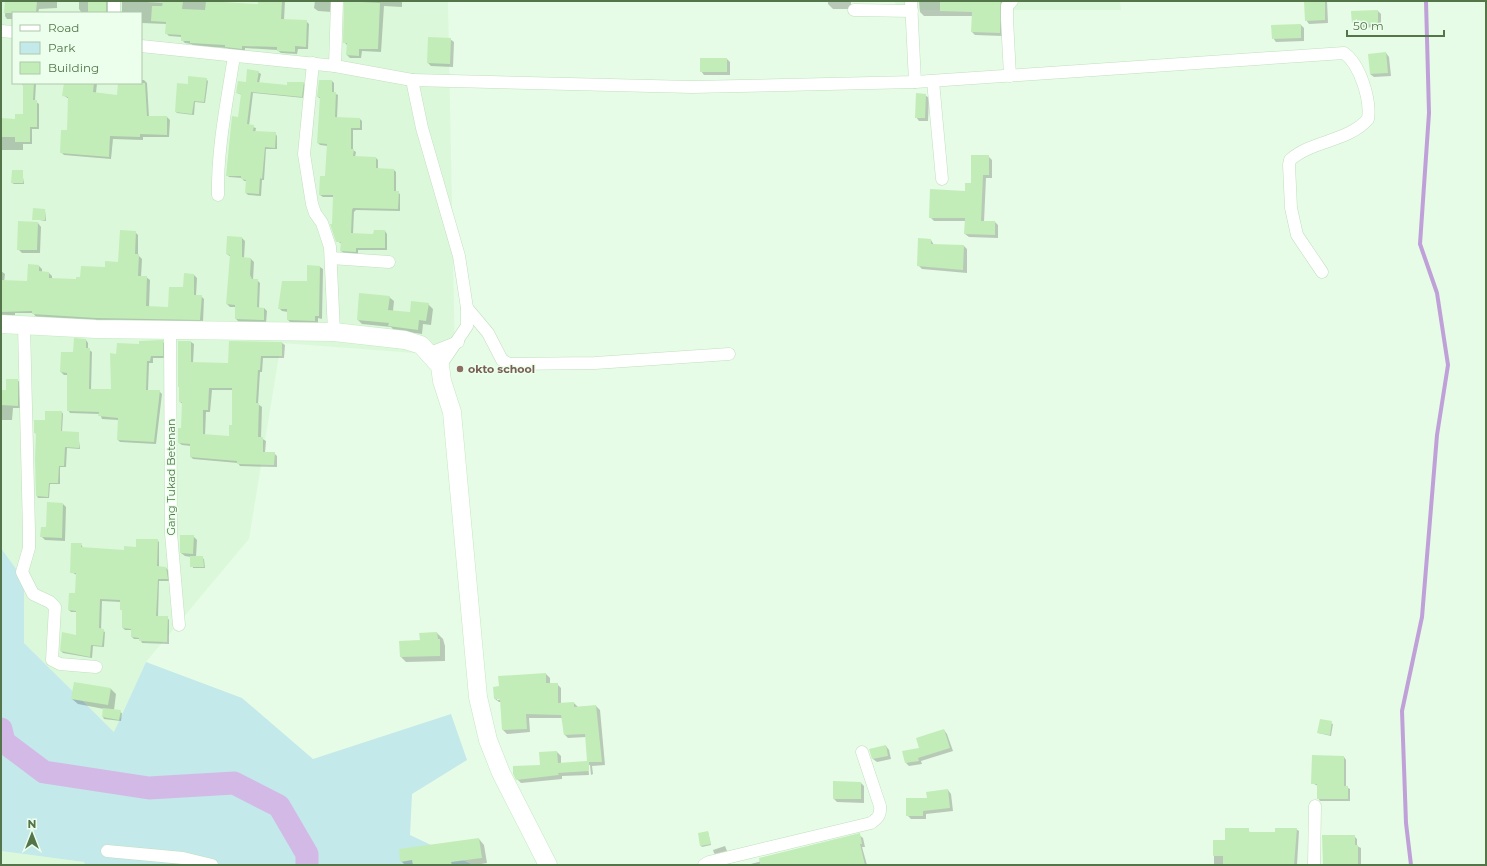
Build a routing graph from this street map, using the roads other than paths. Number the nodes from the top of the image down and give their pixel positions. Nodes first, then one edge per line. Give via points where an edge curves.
1 (114, 1) edge
2 (337, 1) edge
3 (1012, 1) edge
4 (912, 6) edge
5 (854, 10) dead end
6 (114, 12) edge
7 (1, 31) edge
8 (12, 32) edge
9 (142, 46) edge
10 (234, 56) junction
11 (313, 63) junction
12 (335, 66) junction
13 (1010, 76) junction
14 (412, 80) junction
15 (933, 80) junction
16 (915, 82) junction
17 (942, 179) dead end
18 (218, 195) dead end
19 (331, 258) junction
20 (389, 262) dead end
21 (1322, 272) dead end
22 (467, 308) junction
23 (1, 324) edge
24 (24, 326) junction
25 (170, 329) junction
26 (334, 332) junction
27 (458, 342) junction
28 (729, 354) dead end
29 (435, 360) junction
30 (179, 625) dead end
31 (96, 667) dead end
32 (862, 752) dead end
33 (1315, 806) dead end
34 (107, 851) dead end
35 (212, 865) edge
36 (548, 865) edge
37 (704, 865) edge
38 (1314, 865) edge

1 - 6 street
2 - 12 street
3 - 13 street via 1007,6
4 - 5 street
4 - 16 street
7 - 8 street
9 - 10 street
10 - 11 street
10 - 18 street via 221,141
11 - 12 street
11 - 19 street via 304,154 312,204 322,223
12 - 14 street
13 - 15 street
13 - 21 street via 1344,53 1351,57 1362,78 1368,119 1363,125 1339,138 1297,154 1290,160 1289,165 1291,208 1298,235
14 - 16 street via 692,87
14 - 22 street via 425,140 459,256
15 - 16 street
15 - 17 street
19 - 20 street
19 - 26 street
22 - 27 street via 467,326
22 - 28 street via 488,333 502,360 509,364 595,363
23 - 24 main road
24 - 25 main road
24 - 31 street via 29,532 22,572 34,594 50,602 55,608 52,660 60,664
25 - 26 main road
25 - 30 street, Gang Tukad Betenan via 171,533
26 - 29 main road via 405,340 421,345
27 - 29 street
27 - 29 street
29 - 36 main road via 452,412 478,697 488,740 501,774
32 - 37 street via 880,806 880,814 871,823
33 - 38 street
34 - 35 street via 183,858

